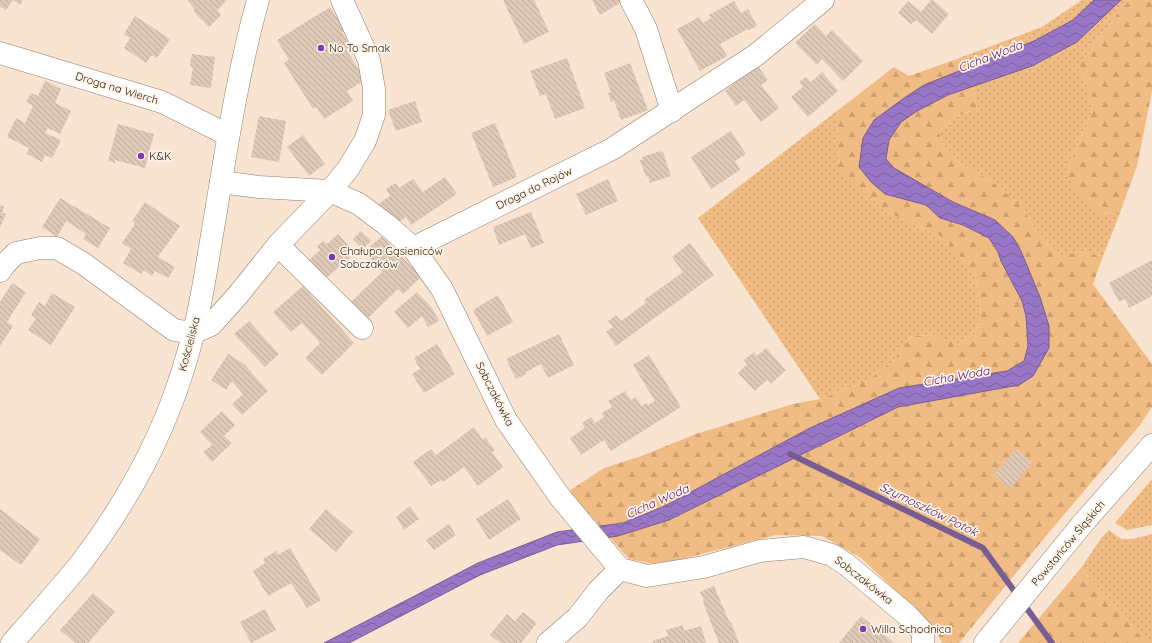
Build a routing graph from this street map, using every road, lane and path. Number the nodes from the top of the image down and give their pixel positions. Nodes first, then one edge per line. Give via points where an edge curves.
1 (258, 0) edge
2 (342, 0) edge
3 (631, 0) edge
4 (823, 0) edge
5 (0, 53) edge
6 (672, 110) junction
7 (228, 135) junction
8 (221, 182) junction
9 (330, 191) junction
10 (278, 246) junction
11 (413, 248) junction
12 (0, 271) edge
13 (362, 328) dead end
14 (193, 333) junction
15 (1152, 445) edge
16 (615, 562) junction
17 (12, 643) edge
18 (548, 643) edge
19 (923, 643) edge
20 (985, 643) edge

1 - 7 street, Kościeliska via 240,70
2 - 9 street via 369,60 374,89 374,115 365,141 348,169
3 - 6 street via 646,29
4 - 6 street, Droga do Rojów via 756,55
5 - 7 street, Droga na Wierch via 162,102
6 - 11 street, Droga do Rojów via 612,149
7 - 8 street, Kościeliska
8 - 9 street
8 - 14 street, Kościeliska
9 - 10 street
9 - 11 street via 359,204
10 - 13 street
10 - 14 street via 211,325
11 - 16 street, Sobczakówka via 442,289 506,420 560,497
12 - 14 street via 16,253 40,248 57,248 84,264 174,330
14 - 17 street, Kościeliska via 168,412 128,492 82,562
15 - 20 street, Powstańców Śląskich via 1084,522
16 - 18 street via 599,590 577,618
16 - 19 street, Sobczakówka via 647,576 704,567 760,551 810,549 832,555 848,565 889,599 923,632

